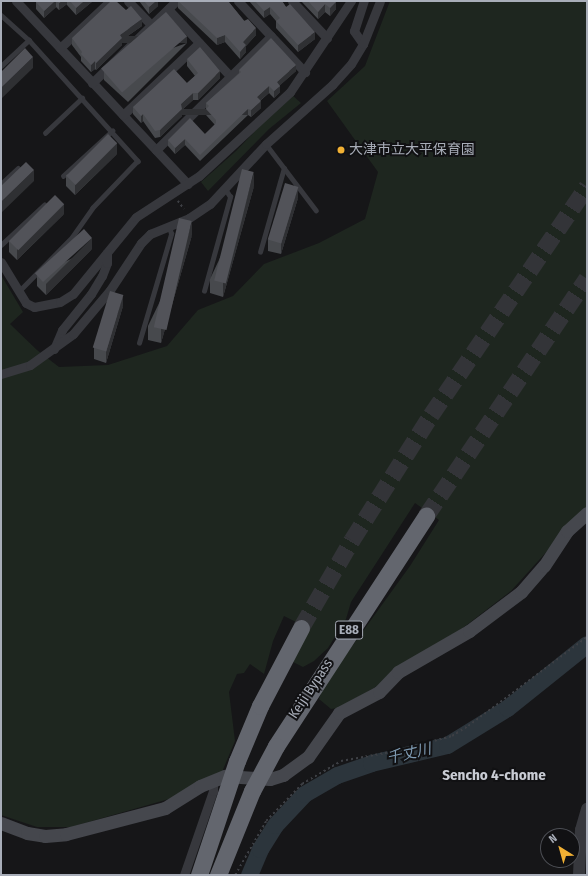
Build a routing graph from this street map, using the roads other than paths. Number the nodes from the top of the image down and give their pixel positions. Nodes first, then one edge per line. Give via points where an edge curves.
1 (16, 1) edge
2 (95, 1) edge
3 (110, 1) edge
4 (128, 1) edge
5 (176, 1) edge
6 (238, 1) edge
7 (292, 1) edge
8 (351, 1) edge
9 (364, 1) edge
10 (380, 1) edge
11 (102, 8) junction
12 (168, 9) junction
13 (1, 15) edge
14 (151, 25) junction
15 (271, 36) junction
16 (327, 38) junction
17 (29, 40) junction
18 (199, 43) junction
19 (363, 44) junction
20 (60, 48) junction
21 (1, 66) edge
22 (305, 72) junction
23 (230, 76) junction
24 (92, 83) junction
25 (82, 98) junction
26 (123, 115) junction
27 (112, 131) junction
28 (45, 132) dead end
29 (266, 144) junction
30 (156, 150) junction
31 (18, 168) edge
32 (284, 168) junction
33 (63, 176) dead end
34 (1, 184) edge
35 (188, 184) junction
36 (225, 189) junction
37 (44, 205) edge
38 (316, 210) dead end
39 (169, 226) junction
40 (1, 245) edge
41 (260, 252) dead end
42 (107, 253) junction
43 (1, 262) edge
44 (204, 291) dead end
45 (19, 292) junction
46 (139, 343) dead end
47 (53, 350) junction
48 (1, 374) edge
49 (587, 513) edge
50 (426, 516) tunnel mouth
51 (300, 628) tunnel mouth
52 (213, 780) junction
53 (587, 809) edge
54 (1, 823) edge
55 (184, 875) edge
56 (199, 875) edge
57 (218, 875) edge
58 (579, 875) edge

1 - 20 street
2 - 11 street
3 - 11 street
4 - 14 street
5 - 12 street
6 - 15 street
7 - 16 street
8 - 16 street
9 - 19 street via 354,31
10 - 19 street
11 - 20 street
12 - 14 street
12 - 18 street
13 - 17 lane
14 - 24 street
15 - 22 street
15 - 23 street
16 - 22 street
17 - 21 lane
17 - 25 lane
18 - 23 street
18 - 26 street
19 - 29 street via 351,64 332,85
20 - 24 street
22 - 35 street via 290,92 240,141
23 - 30 street
24 - 26 street
25 - 27 lane
25 - 28 lane
26 - 30 street
27 - 33 lane
27 - 45 lane via 138,162 93,208 73,237
29 - 32 lane
29 - 36 street
30 - 35 street
31 - 34 lane
32 - 38 lane
32 - 41 lane
35 - 42 street via 136,217
36 - 39 street via 210,204 189,218
36 - 44 lane via 230,197
37 - 40 lane
39 - 46 lane via 171,234
39 - 47 street via 150,234 141,243 94,311 73,334
42 - 45 street via 84,284 60,302 34,307 26,303
42 - 47 street via 108,263 102,276 62,330
43 - 45 street
47 - 48 street via 30,365
49 - 52 main road via 567,531 544,566 521,592 469,631 398,672 379,692 339,713 308,758 297,767 284,775 270,779 225,776
50 - 57 highway, Keiji Bypass / E88, bridge via 347,633 276,746 252,791
51 - 56 highway, bridge via 260,706 237,761
52 - 54 main road via 165,808 66,834 45,836 27,833
52 - 55 street via 213,791
53 - 58 street via 581,830

